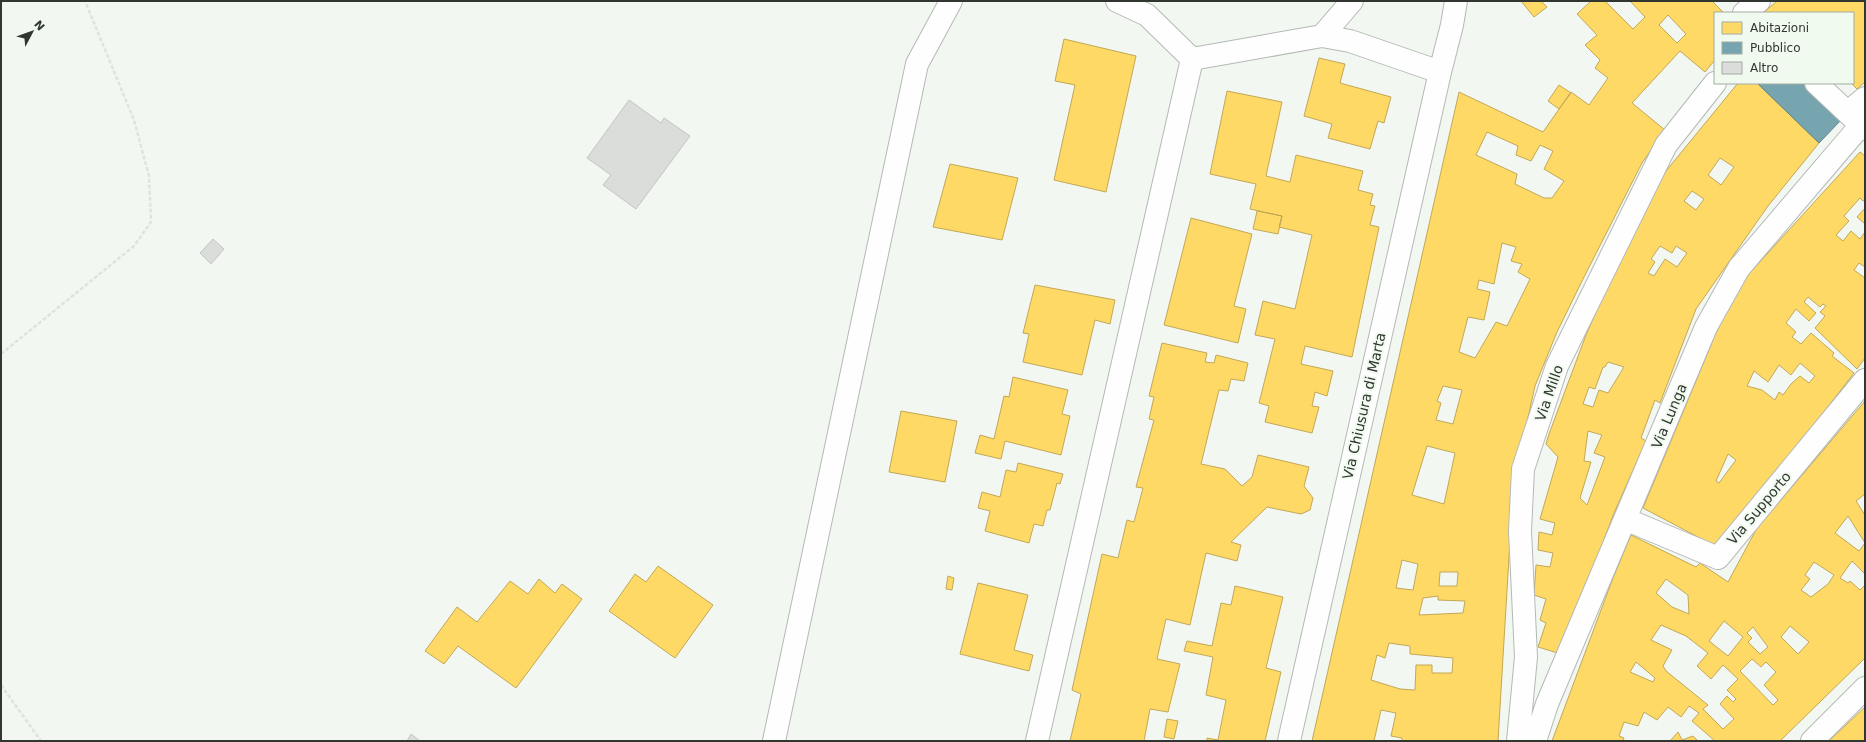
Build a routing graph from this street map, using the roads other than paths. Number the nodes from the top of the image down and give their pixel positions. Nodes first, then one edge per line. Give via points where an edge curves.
1 (951, 1) edge
2 (1117, 1) edge
3 (1352, 1) edge
4 (1456, 1) edge
5 (1733, 1) edge
6 (1758, 1) edge
7 (1743, 12) edge
8 (1745, 12) edge
9 (1322, 36) junction
10 (1192, 59) junction
11 (1440, 72) junction
12 (1714, 84) edge
13 (1817, 84) edge
14 (1865, 98) edge
15 (1858, 122) edge
16 (1865, 380) edge
17 (1625, 519) junction
18 (1865, 688) edge
19 (774, 741) edge
20 (1037, 741) edge
21 (1289, 741) edge
22 (1518, 741) edge
23 (1535, 741) edge
24 (1812, 741) edge

1 - 19 street via 918,64
2 - 10 street via 1147,15
3 - 9 street
4 - 11 street, Via Chiusura di Marta
5 - 7 street
6 - 8 street
9 - 10 street
9 - 11 street via 1350,41
10 - 20 street
11 - 21 street, Via Chiusura di Marta
12 - 22 street, Via Millo via 1666,145 1557,366 1523,469 1520,531 1526,657
13 - 15 street
14 - 15 street, Via Lunga
15 - 17 street, Via Lunga via 1738,268 1706,327
16 - 17 street, Via Supporto via 1718,558
17 - 23 street, Via Lunga
18 - 24 street

